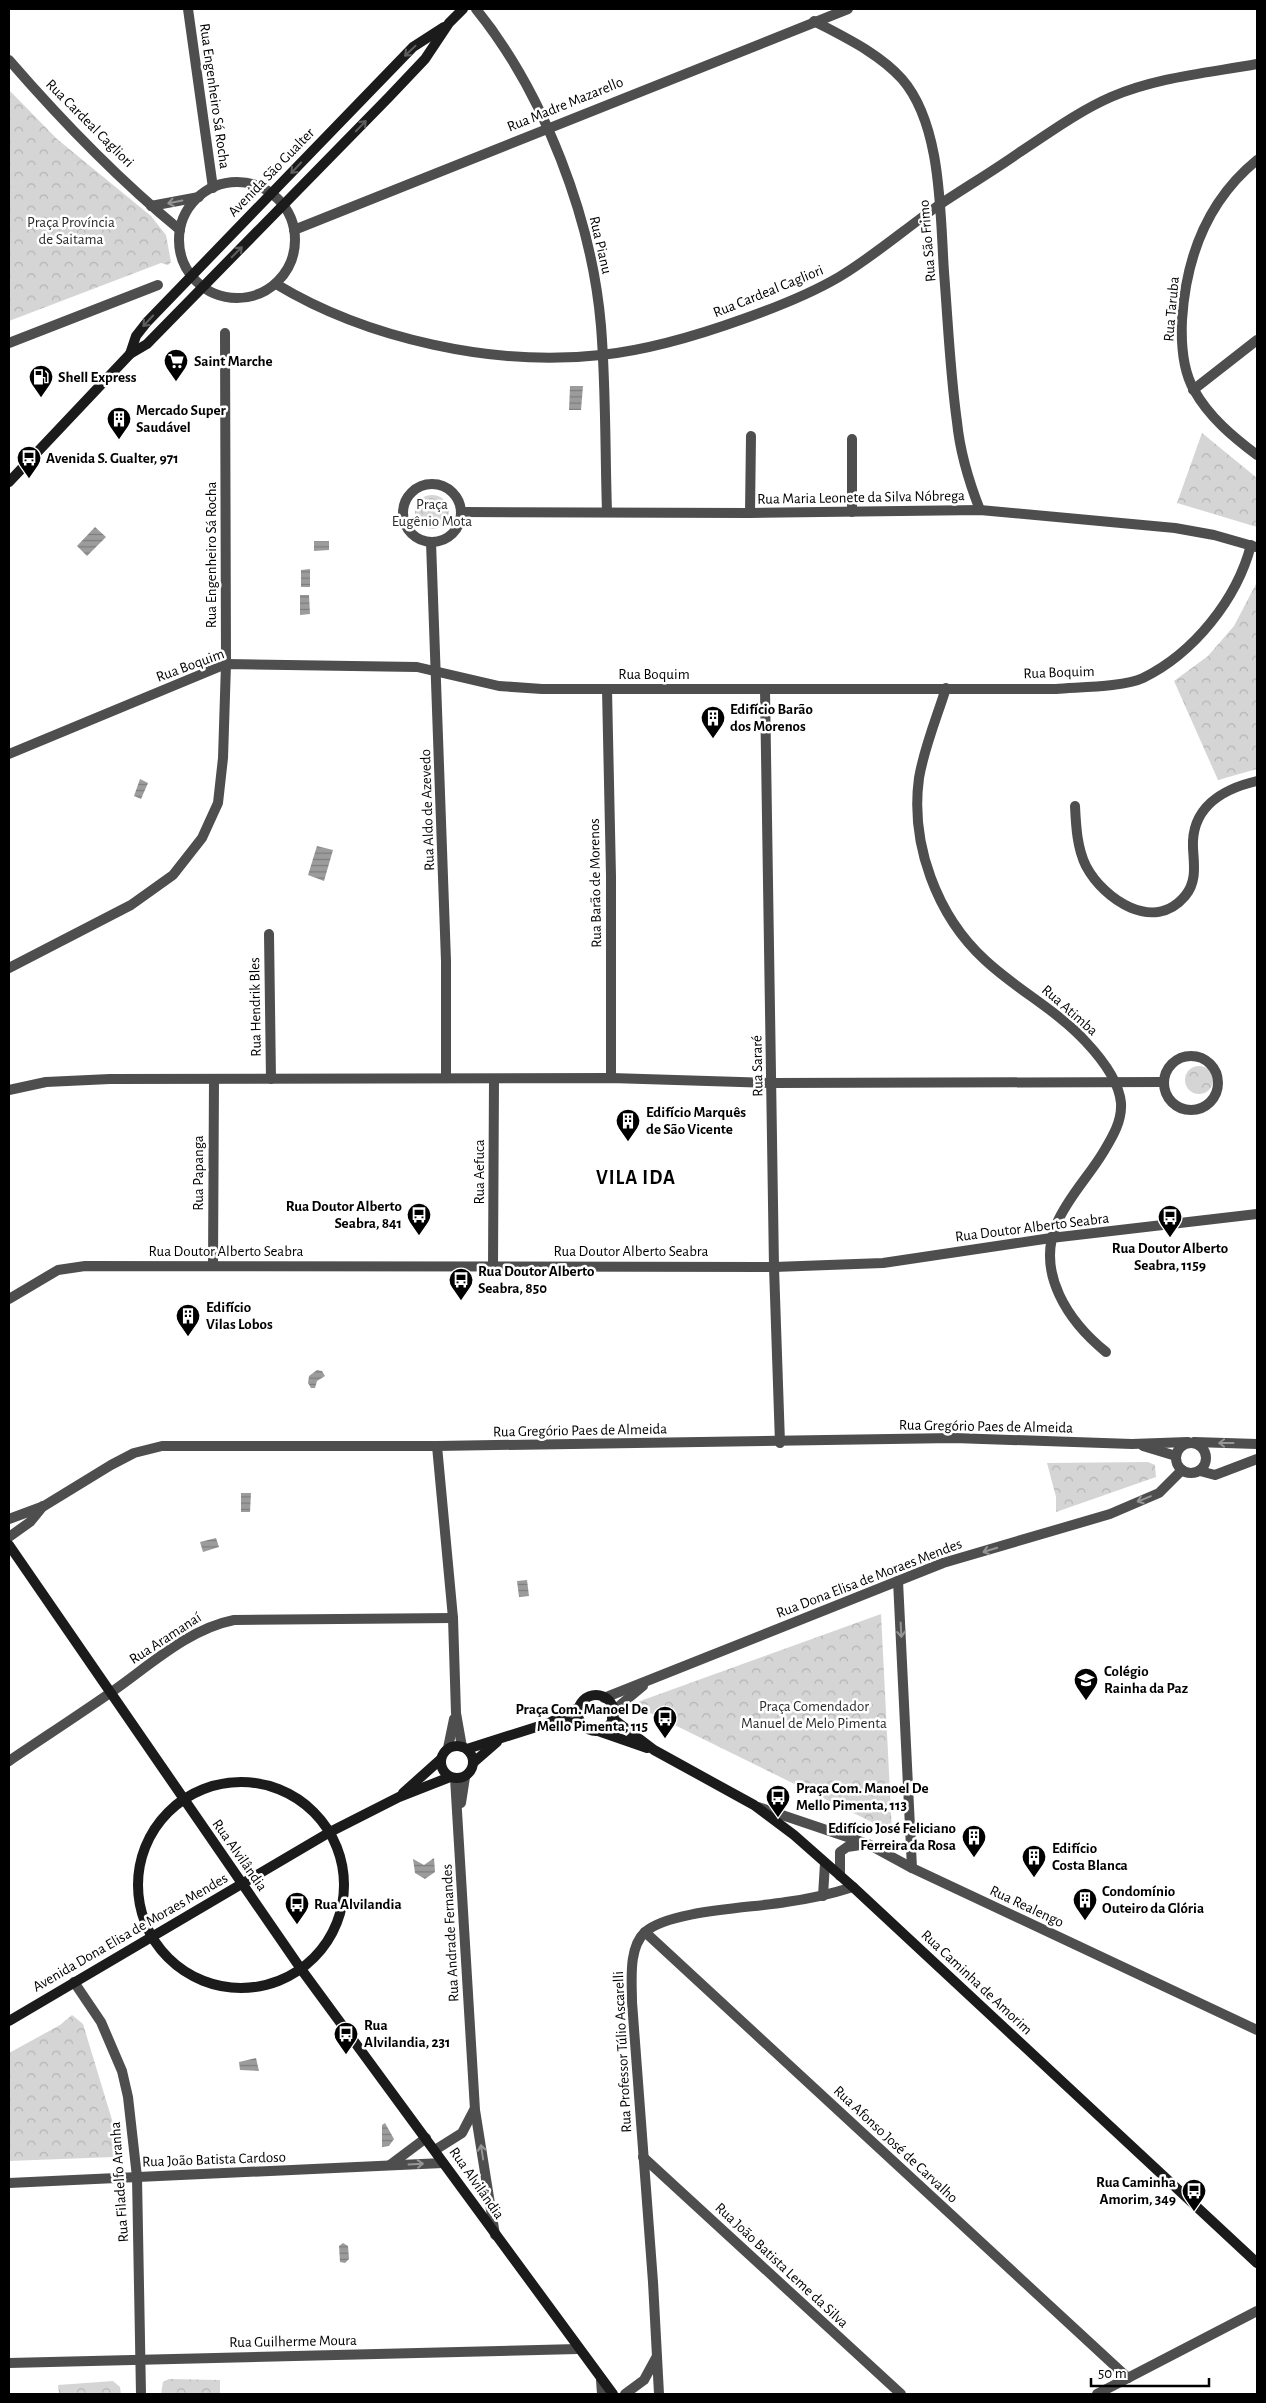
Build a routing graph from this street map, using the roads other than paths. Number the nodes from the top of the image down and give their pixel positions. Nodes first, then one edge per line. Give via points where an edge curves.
1 (188, 9) edge
2 (463, 9) edge
3 (476, 9) edge
4 (848, 9) edge
5 (814, 22) junction
6 (449, 23) junction
7 (9, 60) edge
8 (1257, 64) edge
9 (548, 127) junction
10 (1257, 160) edge
11 (213, 188) junction
12 (272, 194) junction
13 (199, 197) junction
14 (940, 205) junction
15 (151, 206) junction
16 (284, 206) junction
17 (180, 230) junction
18 (294, 230) junction
19 (192, 276) junction
20 (276, 284) junction
21 (158, 285) dead end
22 (203, 287) junction
23 (225, 333) dead end
24 (1257, 340) edge
25 (9, 343) edge
26 (130, 354) junction
27 (603, 355) junction
28 (1194, 390) junction
29 (751, 436) dead end
30 (852, 439) dead end
31 (1257, 455) edge
32 (9, 482) edge
33 (980, 510) junction
34 (462, 512) junction
35 (607, 512) junction
36 (852, 512) junction
37 (750, 513) junction
38 (431, 542) junction
39 (1254, 546) edge
40 (226, 664) junction
41 (437, 670) junction
42 (946, 688) junction
43 (607, 689) junction
44 (765, 690) junction
45 (9, 754) edge
46 (1257, 781) edge
47 (1075, 806) dead end
48 (269, 934) dead end
49 (9, 968) edge
50 (446, 1078) junction
51 (611, 1078) junction
52 (214, 1079) junction
53 (271, 1079) junction
54 (494, 1079) junction
55 (1113, 1081) junction
56 (1164, 1082) junction
57 (772, 1083) junction
58 (9, 1090) edge
59 (1257, 1214) edge
60 (1052, 1238) junction
61 (213, 1266) junction
62 (493, 1266) junction
63 (774, 1267) junction
64 (9, 1299) edge
65 (1106, 1352) dead end
66 (780, 1442) junction
67 (1191, 1442) junction
68 (1132, 1444) junction
69 (1257, 1444) edge
70 (437, 1446) junction
71 (1176, 1456) junction
72 (1257, 1460) edge
73 (1182, 1470) junction
74 (1200, 1471) junction
75 (44, 1506) junction
76 (9, 1519) edge
77 (9, 1538) edge
78 (9, 1545) edge
79 (898, 1581) junction
80 (453, 1618) junction
81 (648, 1682) junction
82 (110, 1692) junction
83 (604, 1698) junction
84 (578, 1708) junction
85 (456, 1713) junction
86 (613, 1715) junction
87 (580, 1722) junction
88 (549, 1723) junction
89 (598, 1731) junction
90 (500, 1740) junction
91 (448, 1748) junction
92 (464, 1748) junction
93 (654, 1750) junction
94 (441, 1758) junction
95 (9, 1761) edge
96 (474, 1762) junction
97 (457, 1777) junction
98 (399, 1797) junction
99 (183, 1799) junction
100 (754, 1806) junction
101 (330, 1832) junction
102 (868, 1844) junction
103 (825, 1862) junction
104 (912, 1868) junction
105 (840, 1876) junction
106 (242, 1884) junction
107 (853, 1887) junction
108 (823, 1896) junction
109 (645, 1932) junction
110 (152, 1937) junction
111 (301, 1970) junction
112 (74, 1982) junction
113 (9, 2021) edge
114 (1257, 2030) edge
115 (475, 2110) junction
116 (426, 2138) junction
117 (435, 2150) junction
118 (643, 2157) junction
119 (443, 2163) junction
120 (390, 2165) junction
121 (137, 2177) junction
122 (9, 2183) edge
123 (495, 2235) junction
124 (1257, 2263) edge
125 (1257, 2311) edge
126 (578, 2349) junction
127 (658, 2355) junction
128 (140, 2360) junction
129 (9, 2363) edge
130 (1128, 2378) junction
131 (602, 2380) junction
132 (141, 2394) edge
133 (602, 2394) edge
134 (613, 2394) edge
135 (625, 2394) edge
136 (659, 2394) edge
137 (901, 2394) edge
138 (1097, 2394) edge

1 - 11 street, Rua Engenheiro Sá Rocha
2 - 6 street, Avenida São Gualter
3 - 9 street, Rua Pianu via 510,58
4 - 5 street, Rua Madre Mazarello
5 - 9 street, Rua Madre Mazarello
5 - 14 street, Rua São Frimo via 880,60 901,78 912,93 923,113 928,133
6 -> 12 street, Avenida São Gualter via 413,48
16 -> 6 street, Avenida São Gualter via 425,59
7 - 15 street, Rua Cardeal Cagliori via 42,98
8 - 14 street, Rua Cardeal Cagliori via 1170,78 1109,98 1072,118
9 - 18 street, Rua Madre Mazarello
9 - 27 street, Rua Pianu via 588,253 598,300
10 - 28 street, Rua Taruba via 1236,177 1219,199 1194,249 1186,280 1181,336 1187,374
11 - 12 street via 233,182 243,183
11 - 13 street
12 - 16 street
12 - 19 street, Avenida São Gualter
13 -> 15 street
13 - 17 street via 187,212
14 - 27 street, Rua Cardeal Cagliori via 838,278 804,295 700,334
14 - 33 street, Rua São Frimo via 957,425 967,473
15 - 17 street, Rua Cardeal Cagliori
16 - 18 street
22 -> 16 street, Avenida São Gualter
17 - 19 street via 180,251
18 - 20 street via 292,259
19 - 22 street
19 -> 26 street, Avenida São Gualter via 140,330
20 - 22 street via 257,295 236,298 213,293
20 - 27 street, Rua Cardeal Cagliori via 304,302 364,325 462,351 537,356
21 - 25 street
22 - 26 street, Avenida São Gualter via 147,344
23 - 40 street, Rua Engenheiro Sá Rocha
24 - 28 street
26 - 32 street, Avenida São Gualter
27 - 35 street, Rua Pianu
28 - 31 street, Rua Taruba via 1206,409 1227,431
29 - 37 street
30 - 36 street
33 - 36 street, Rua Maria Leonete da Silva Nóbrega
33 - 39 street, Rua Maria Leonete da Silva Nóbrega via 1175,528
34 - 35 street, Rua Maria Leonete da Silva Nóbrega
34 - 38 street via 456,530 440,541
34 - 38 street via 454,493 445,486 425,484 412,492 404,505 406,526 421,540
35 - 37 street, Rua Maria Leonete da Silva Nóbrega
36 - 37 street, Rua Maria Leonete da Silva Nóbrega
38 - 41 street, Rua Aldo de Azevedo
39 - 42 street, Rua Boquim via 1246,565 1201,634 1182,652 1142,679 1056,689
40 - 41 street, Rua Boquim
40 - 45 street, Rua Boquim
40 - 49 street, Rua Engenheiro Sá Rocha via 218,803 202,838 173,874 132,905
41 - 43 street, Rua Boquim via 499,686
41 - 50 street, Rua Aldo de Azevedo via 446,961
42 - 44 street, Rua Boquim
42 - 55 street, Rua Atimba via 922,764 918,798 921,846 939,896 966,940 986,960 1080,1035 1103,1062
43 - 44 street, Rua Boquim
43 - 51 street, Rua Barão de Morenos
44 - 57 street, Rua Sararé
46 - 47 street via 1227,790 1202,812 1194,829 1192,884 1179,902 1161,912 1146,912 1121,903 1093,876 1081,853
48 - 53 street, Rua Hendrik Bles
50 - 53 street
50 - 54 street
51 - 54 street
51 - 57 street
52 - 53 street
52 - 58 street via 64,1080
52 - 61 street, Rua Papanga
54 - 62 street, Rua Aefuca
55 - 56 street
55 - 57 street
55 - 60 street, Rua Atimba via 1121,1102 1115,1131 1057,1222
56 - 56 street via 1168,1096 1184,1109 1204,1107 1217,1090 1214,1070 1198,1057 1178,1060 1170,1067
57 - 63 street, Rua Sararé
59 - 60 street, Rua Doutor Alberto Seabra
60 - 63 street, Rua Doutor Alberto Seabra via 883,1263
60 - 65 street, Rua Atimba via 1050,1260 1062,1302 1083,1332
61 - 62 street, Rua Doutor Alberto Seabra
61 - 64 street, Rua Doutor Alberto Seabra via 85,1266 58,1270
62 - 63 street, Rua Doutor Alberto Seabra
63 - 66 street, Rua Sararé
66 - 68 street, Rua Gregório Paes de Almeida via 954,1438
66 - 70 street, Rua Gregório Paes de Almeida
67 - 68 street, Rua Gregório Paes de Almeida
69 -> 67 street, Rua Gregório Paes de Almeida
67 - 71 street via 1178,1450
67 - 74 street via 1200,1445 1206,1455
68 - 71 street, Rua Gregório Paes de Almeida
70 - 75 street, Rua Gregório Paes de Almeida via 162,1446 134,1453
70 - 80 street
71 - 73 street
72 - 74 street via 1215,1475
73 - 74 street via 1188,1473
73 -> 79 street, Rua Dona Elisa de Moraes Mendes via 1159,1493 1110,1514 943,1564
75 - 76 street, Rua Gregório Paes de Almeida
75 - 77 street, Rua Gregório Paes de Almeida
78 - 82 street, Rua Alvilândia
79 - 81 street, Rua Dona Elisa de Moraes Mendes
79 -> 104 street
80 - 82 street, Rua Aramanaí via 234,1620 218,1623 203,1629
80 - 85 street
81 - 83 street, Rua Dona Elisa de Moraes Mendes
81 - 86 street, Rua Dona Elisa de Moraes Mendes
82 - 95 street, Rua Aramanaí
82 - 99 street, Rua Alvilândia
83 - 84 street via 586,1698
83 - 86 street via 609,1702
84 - 87 street
84 - 88 street
85 - 91 street
85 - 92 street
86 - 89 street via 606,1728
86 - 93 street, Rua Caminha de Amorim
87 - 88 street
87 - 89 street via 586,1729
88 - 90 street
89 - 93 street, Rua Caminha de Amorim
90 - 92 street
90 - 96 street
91 - 92 street
91 - 94 street
92 - 96 street via 472,1754
93 - 100 street, Rua Caminha de Amorim
94 - 97 street via 441,1766
94 - 98 street, Avenida Dona Elisa de Moraes Mendes
96 - 97 street via 471,1771
97 - 98 street, Avenida Dona Elisa de Moraes Mendes
97 - 115 street, Rua Andrade Fernandes
98 - 101 street, Avenida Dona Elisa de Moraes Mendes
99 - 101 street via 222,1783 264,1784 284,1790 302,1801
99 - 106 street, Rua Alvilândia
99 - 110 street via 160,1820 152,1833 138,1877 140,1908
100 - 102 street, Rua Realengo
100 - 103 street, Rua Caminha de Amorim
101 - 106 street, Avenida Dona Elisa de Moraes Mendes
101 - 111 street via 340,1856 345,1881 342,1907 330,1938
102 - 104 street, Rua Realengo
102 - 105 street via 847,1847 840,1852
103 - 105 street, Rua Caminha de Amorim
103 - 108 street
104 - 114 street, Rua Realengo
105 - 107 street, Rua Caminha de Amorim
106 - 110 street, Avenida Dona Elisa de Moraes Mendes
106 - 111 street, Rua Alvilândia
107 - 108 street
107 - 124 street, Rua Caminha de Amorim
108 - 109 street via 691,1914 668,1920
109 - 118 street, Rua Professor Túlio Ascarelli via 636,1946 632,1971
109 - 130 street, Rua Afonso José de Carvalho
110 - 111 street via 177,1966 193,1976 229,1988 267,1986
110 - 112 street, Avenida Dona Elisa de Moraes Mendes
111 - 116 street, Rua Alvilândia
112 - 113 street, Avenida Dona Elisa de Moraes Mendes
112 - 121 street, Rua Filadelfo Aranha via 101,2022 122,2071
115 - 117 street via 462,2133
123 -> 115 street, Rua Andrade Fernandes
116 - 117 street, Rua Alvilândia
116 - 120 street
117 - 119 street, Rua Alvilândia
118 - 127 street, Rua Professor Túlio Ascarelli
118 - 137 street, Rua João Batista Leme da Silva
120 -> 119 street, Rua João Batista Cardoso
119 - 123 street, Rua Alvilândia
120 - 121 street, Rua João Batista Cardoso
121 - 122 street, Rua João Batista Cardoso
121 - 128 street, Rua Filadelfo Aranha
123 - 126 street, Rua Alvilândia
125 - 130 street
126 - 128 street, Rua Guilherme Moura
126 - 131 street, Rua Alvilândia
127 - 135 street via 644,2380
127 - 136 street, Rua Professor Túlio Ascarelli
128 - 129 street, Rua Guilherme Moura
128 - 132 street, Rua Filadelfo Aranha
130 - 138 street
131 - 133 street
131 - 134 street, Rua Alvilândia

